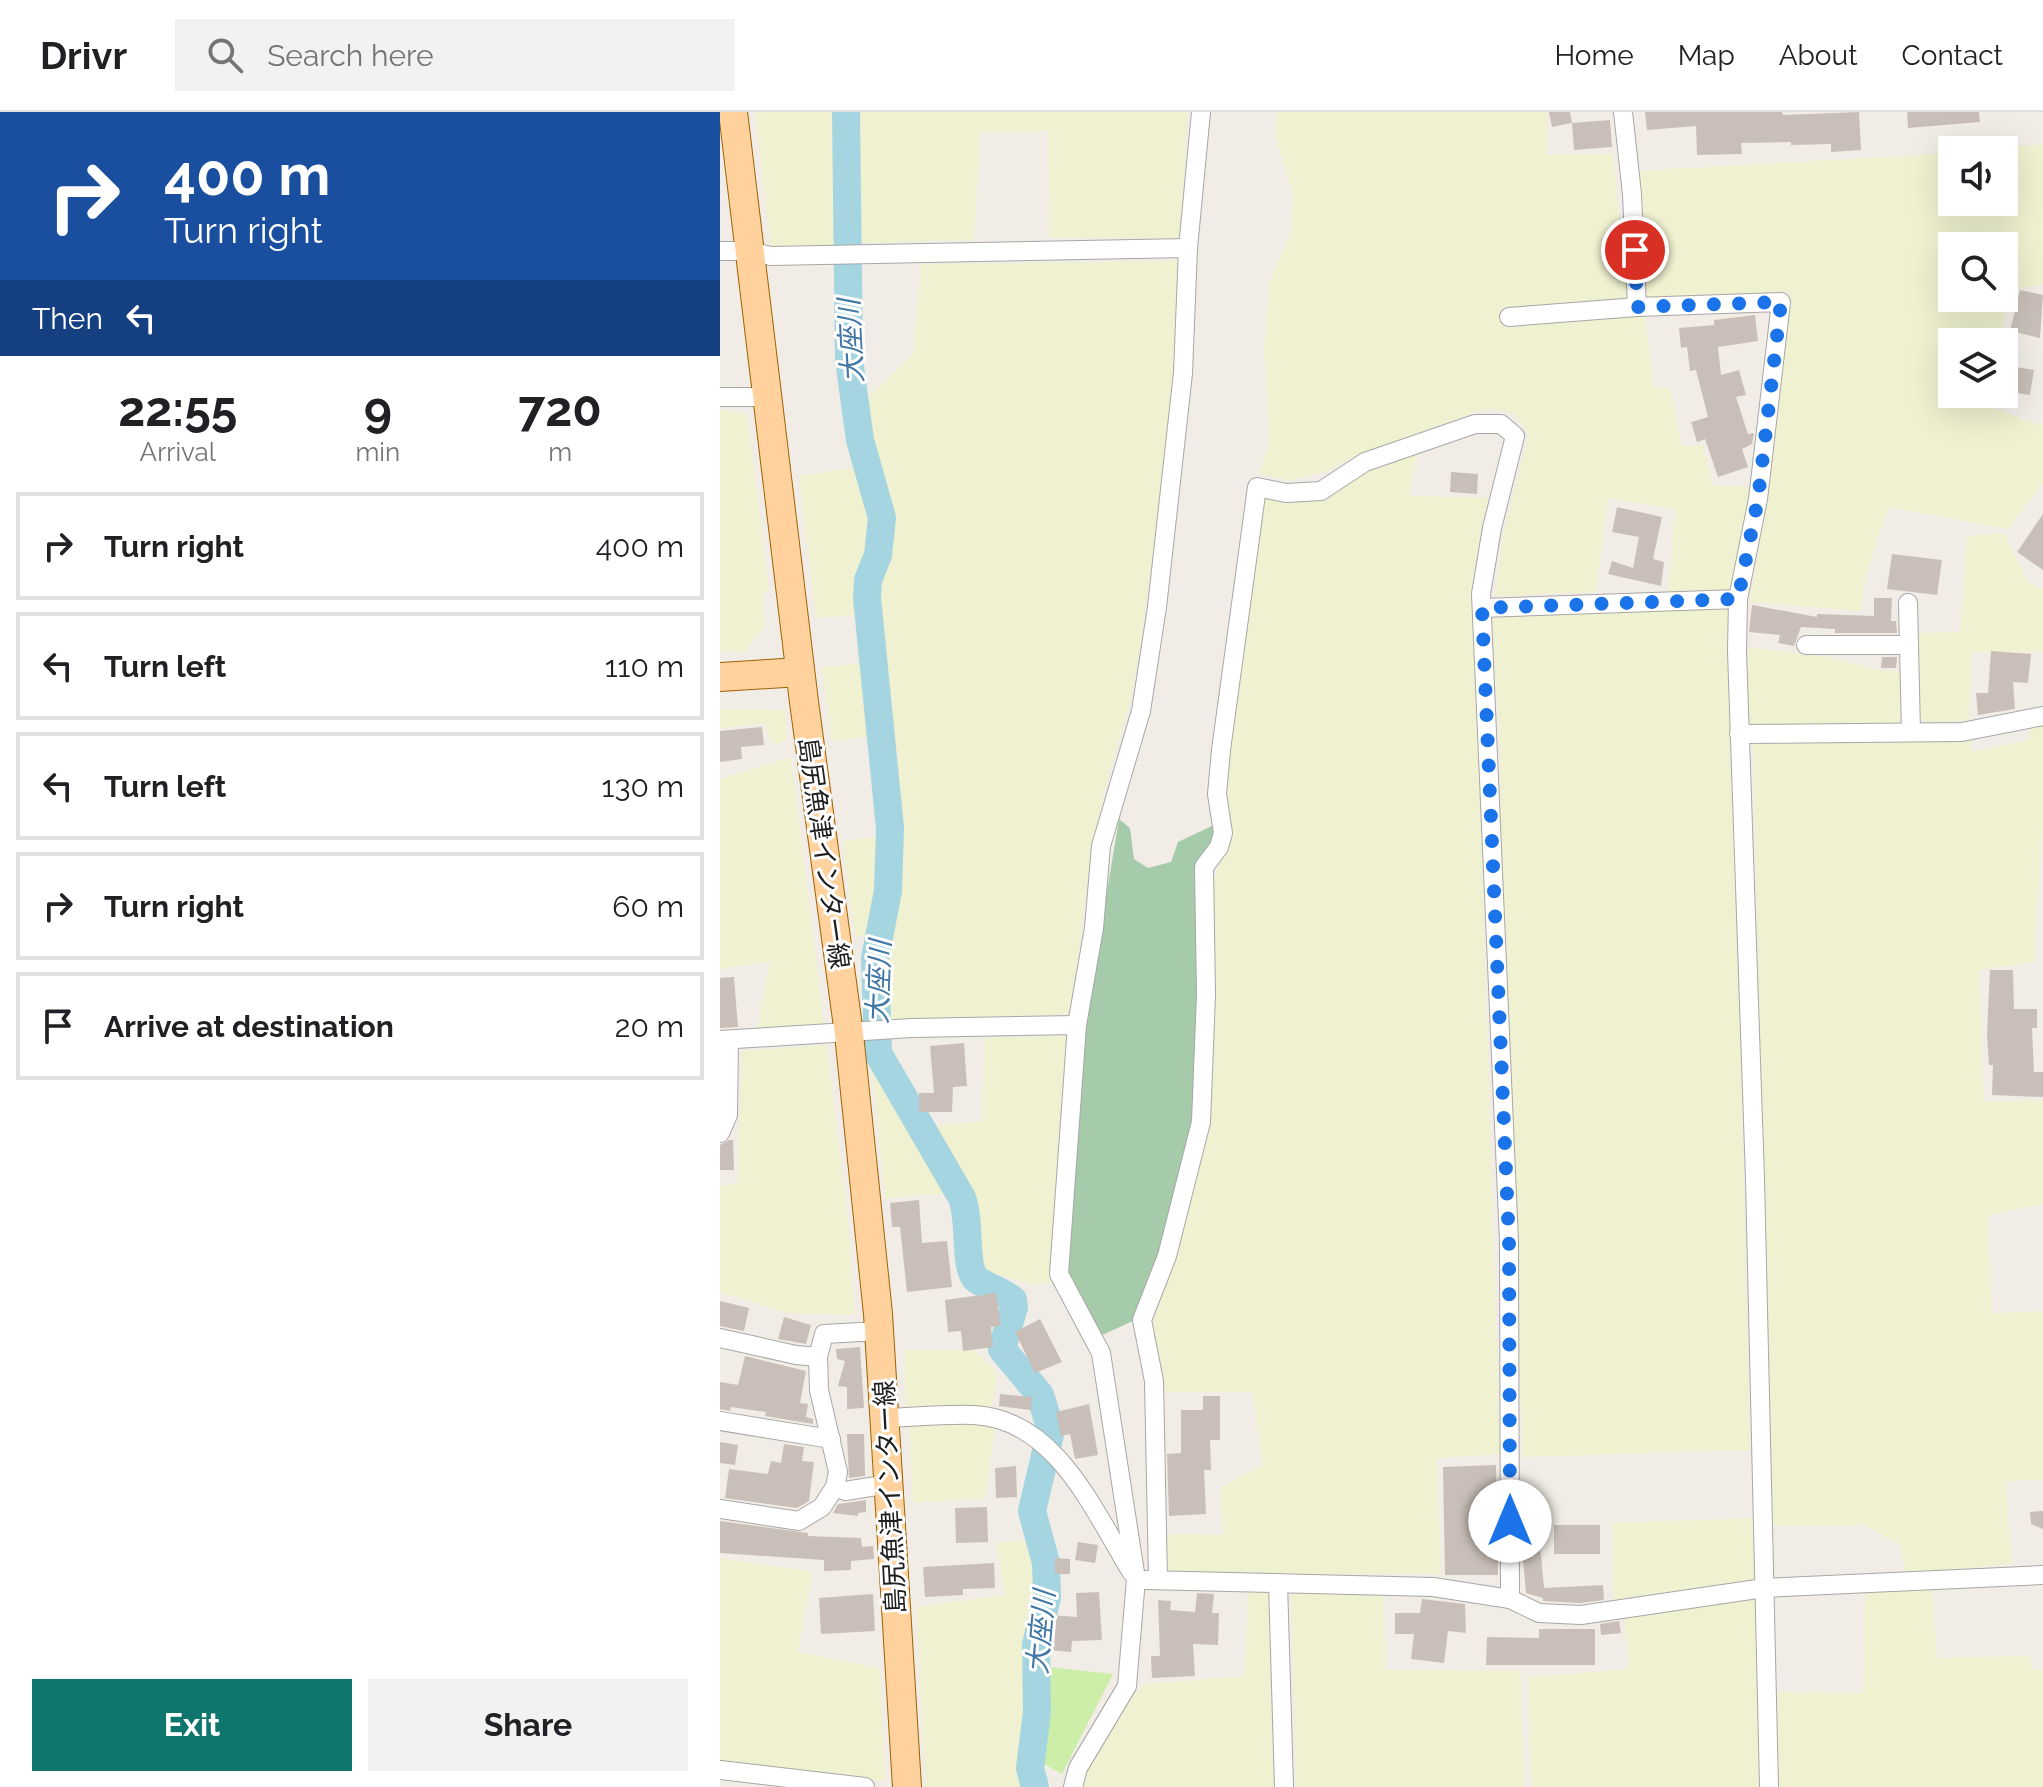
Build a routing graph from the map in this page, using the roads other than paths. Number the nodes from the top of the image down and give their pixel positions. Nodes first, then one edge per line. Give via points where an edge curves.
1 (733, 112) edge
2 (1201, 112) edge
3 (1623, 112) edge
4 (1188, 248) junction
5 (720, 251) edge
6 (749, 251) junction
7 (1637, 307) junction
8 (1509, 317) dead end
9 (720, 397) edge
10 (767, 397) junction
11 (1738, 599) junction
12 (1908, 603) dead end
13 (1482, 608) junction
14 (1806, 645) dead end
15 (1909, 645) junction
16 (800, 672) junction
17 (720, 677) edge
18 (2043, 716) edge
19 (1911, 732) junction
20 (1739, 734) junction
21 (1077, 1025) junction
22 (849, 1034) junction
23 (724, 1040) edge
24 (720, 1133) edge
25 (880, 1331) junction
26 (720, 1338) edge
27 (818, 1357) junction
28 (886, 1418) junction
29 (720, 1421) edge
30 (831, 1439) junction
31 (889, 1484) junction
32 (835, 1487) junction
33 (720, 1509) edge
34 (2043, 1575) edge
35 (1136, 1579) junction
36 (1158, 1580) junction
37 (1278, 1583) junction
38 (1764, 1588) junction
39 (1510, 1599) junction
40 (720, 1770) edge
41 (865, 1787) edge
42 (907, 1787) edge
43 (1073, 1787) edge
44 (1284, 1787) edge
45 (1769, 1787) edge

1 - 6 main road, 島尻魚津インター線
2 - 4 street
3 - 7 street
4 - 6 street via 771,256
4 - 21 street via 1183,373 1157,607 1141,711 1101,846
5 - 6 street
6 - 10 main road, 島尻魚津インター線
7 - 8 street
7 - 11 street via 1781,302 1758,499
9 - 10 street
10 - 16 main road, 島尻魚津インター線
11 - 13 street
11 - 20 street
12 - 15 street
13 - 36 street via 1492,528 1515,436 1501,424 1475,424 1365,462 1321,491 1286,493 1257,487 1221,750 1217,794 1223,833 1204,867 1201,1122 1167,1256 1142,1320 1154,1381
13 - 39 street via 1509,1242
14 - 15 street
15 - 19 street
16 - 17 main road
16 - 22 main road, 島尻魚津インター線
18 - 19 street via 1962,732
19 - 20 street
20 - 38 street
21 - 22 street
21 - 35 street via 1059,1274 1101,1353
22 - 23 street
22 - 25 main road, 島尻魚津インター線
23 - 24 street via 728,1115
25 - 27 street via 824,1334
25 - 28 main road, 島尻魚津インター線
26 - 27 street
27 - 30 street via 819,1390
28 - 31 main road, 島尻魚津インター線
28 - 35 street via 975,1415 1021,1429 1062,1459
29 - 30 street
30 - 32 street via 838,1472
31 - 32 street via 845,1491
31 - 42 main road, 島尻魚津インター線
32 - 33 street via 822,1507 799,1521
34 - 38 street
35 - 36 street
35 - 43 street via 1127,1686 1078,1768
36 - 37 street
37 - 39 street via 1433,1587
37 - 44 street
38 - 39 street via 1581,1615 1539,1613
38 - 45 street
40 - 41 street

